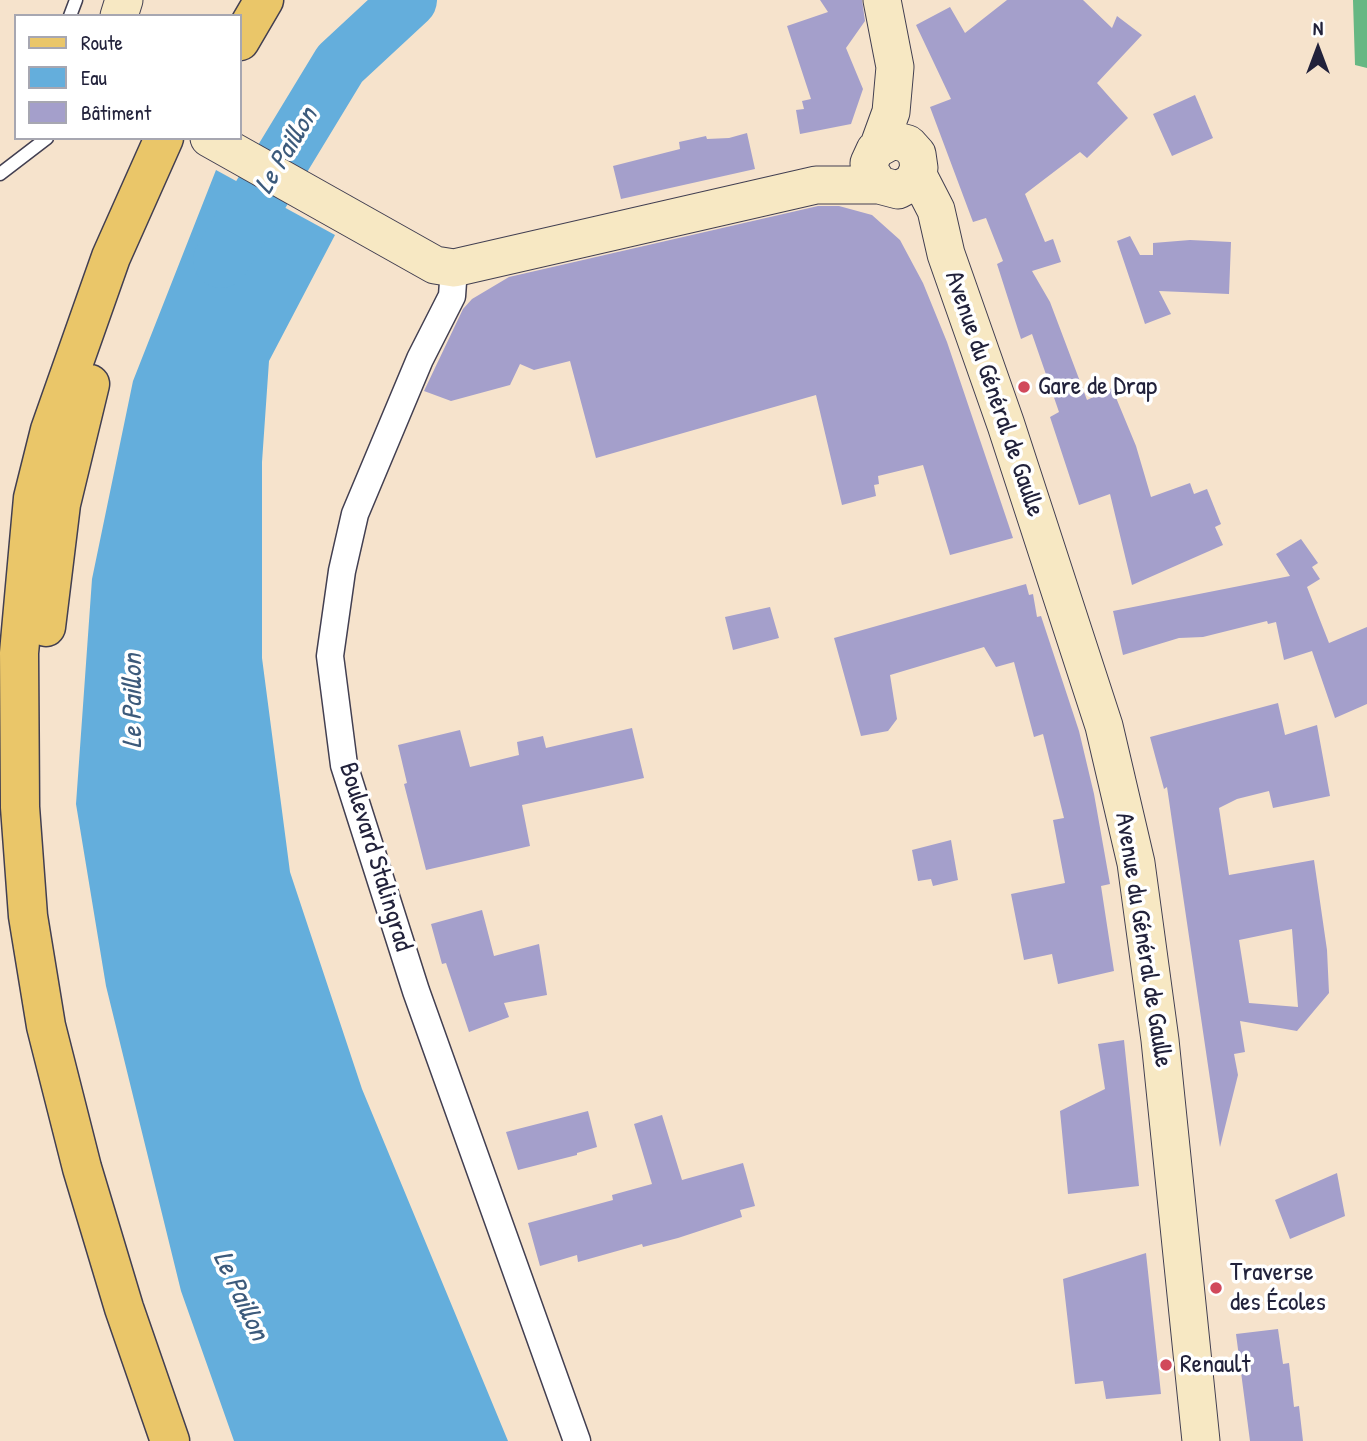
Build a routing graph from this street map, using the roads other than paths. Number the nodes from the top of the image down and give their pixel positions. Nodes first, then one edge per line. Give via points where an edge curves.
1 (264, 0) edge
2 (882, 0) edge
3 (242, 38) edge
4 (44, 140) edge
5 (163, 140) edge
6 (186, 140) edge
7 (213, 140) edge
8 (891, 166) junction
9 (0, 174) edge
10 (454, 268) junction
11 (38, 564) junction
12 (170, 1441) edge
13 (192, 1441) edge
14 (577, 1441) edge
15 (1201, 1441) edge

1 - 3 main road
2 - 8 street via 895,67
4 - 9 lane
5 - 11 main road via 77,347 36,484
6 - 11 main road via 130,264 98,353 61,504
7 - 10 street via 435,265
8 - 10 street
8 - 15 street, Avenue du Général de Gaulle via 936,211 946,254 1104,726 1136,863 1160,1040
10 - 14 street, Boulevard Stalingrad via 452,296 420,359 355,514 330,656 344,765 416,991
11 - 12 main road via 19,653 20,807 28,916 46,1026 82,1168
11 - 13 main road via 50,912 70,1027 103,1166

